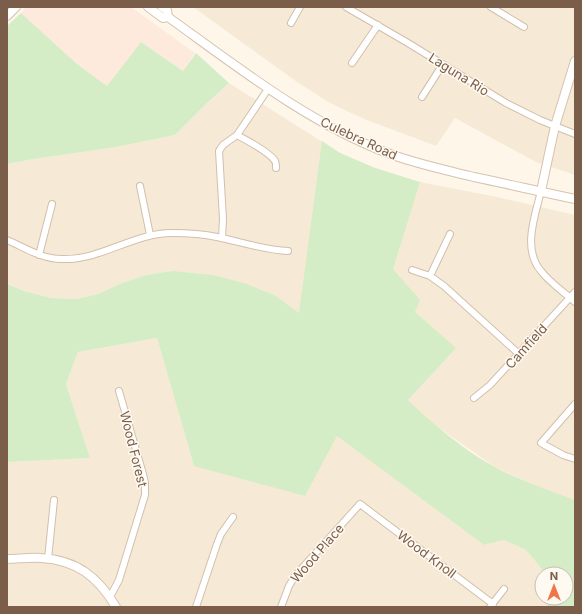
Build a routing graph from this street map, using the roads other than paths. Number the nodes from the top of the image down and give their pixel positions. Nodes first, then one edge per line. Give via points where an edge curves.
1 (16, 7) edge
2 (148, 7) edge
3 (162, 7) edge
4 (300, 7) edge
5 (346, 7) edge
6 (491, 7) edge
7 (7, 16) edge
8 (168, 17) junction
9 (291, 23) dead end
10 (378, 25) junction
11 (524, 27) dead end
12 (575, 61) edge
13 (352, 63) dead end
14 (443, 64) junction
15 (268, 89) junction
16 (422, 97) dead end
17 (555, 126) junction
18 (575, 134) edge
19 (237, 135) junction
20 (276, 168) dead end
21 (140, 186) dead end
22 (541, 192) junction
23 (575, 199) edge
24 (52, 204) dead end
25 (450, 234) dead end
26 (150, 235) junction
27 (222, 238) junction
28 (7, 240) edge
29 (288, 251) dead end
30 (39, 254) junction
31 (412, 270) dead end
32 (430, 276) junction
33 (575, 292) edge
34 (572, 300) edge
35 (519, 354) junction
36 (120, 391) dead end
37 (474, 398) dead end
38 (575, 404) edge
39 (575, 459) edge
40 (54, 500) dead end
41 (360, 504) joint
42 (233, 518) dead end
43 (7, 559) edge
44 (48, 559) junction
45 (504, 589) dead end
46 (110, 597) junction
47 (492, 605) edge
48 (116, 607) edge
49 (196, 607) edge
50 (281, 607) edge

1 - 7 main road
2 - 8 main road, Culebra Road via 163,18
3 - 8 main road, Culebra Road
4 - 9 street
5 - 10 street, Laguna Rio
6 - 11 street
8 - 15 main road, Culebra Road
10 - 13 street
10 - 14 street, Laguna Rio
12 - 17 main road
14 - 16 street
14 - 17 street, Laguna Rio via 506,103
15 - 19 street
15 - 22 main road, Culebra Road via 339,131 390,154 441,169
17 - 18 street, Laguna Rio
17 - 22 main road
19 - 20 street via 268,154 275,161
19 - 27 street via 219,151
21 - 26 street
22 - 23 main road, Culebra Road
22 - 34 street via 532,231 532,255 541,271
24 - 30 street
25 - 32 street
26 - 27 street via 171,233
26 - 30 street via 93,256 60,260
27 - 29 street via 254,247
28 - 30 street
31 - 32 street
32 - 35 street
33 - 34 street, Camfield
34 - 35 street, Camfield
35 - 37 street, Camfield
36 - 46 street, Wood Forest via 145,489 119,580
38 - 39 street via 541,443
40 - 44 street
41 - 47 street, Wood Knoll
41 - 50 street, Wood Place via 294,576
42 - 49 street via 221,534
43 - 44 main road
44 - 46 main road via 66,562 82,570 96,580
45 - 47 street
46 - 48 main road

